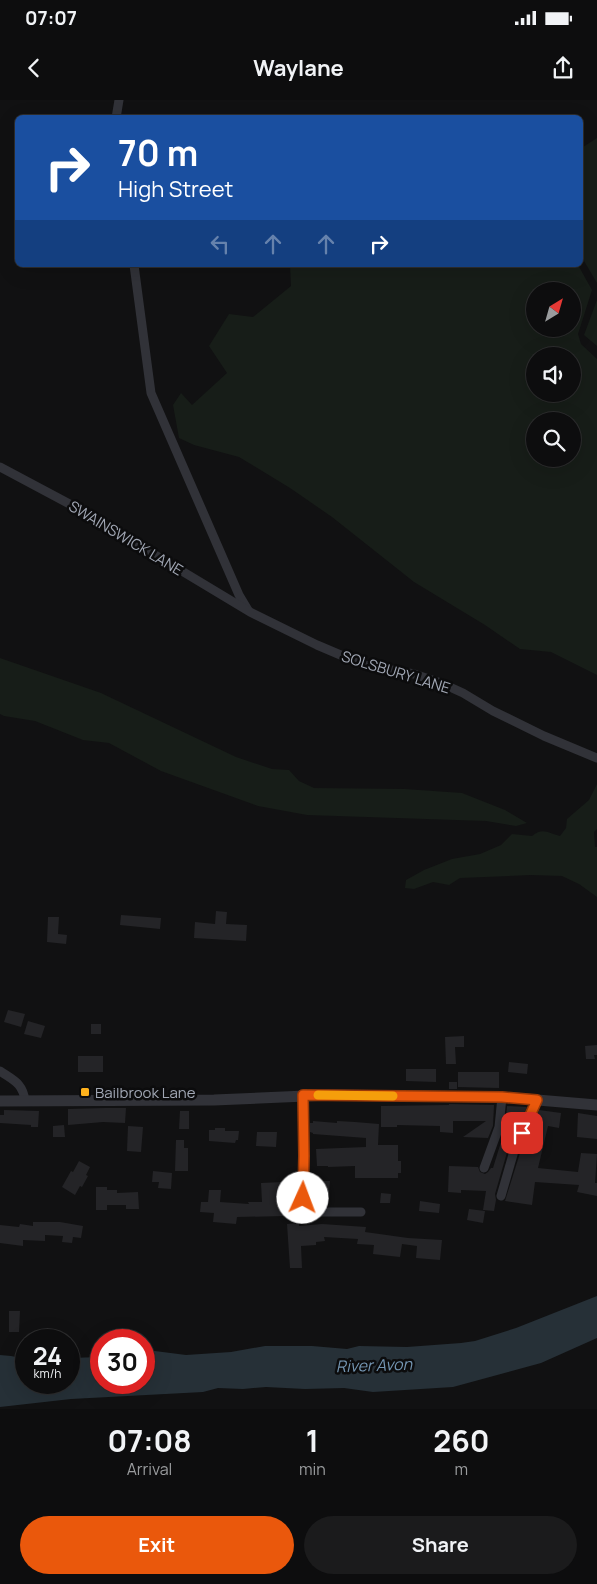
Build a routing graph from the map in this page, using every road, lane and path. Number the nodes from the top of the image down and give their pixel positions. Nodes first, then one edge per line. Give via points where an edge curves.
1 (119, 100) edge
2 (116, 115) edge
3 (134, 267) edge
4 (0, 467) edge
5 (250, 612) junction
6 (597, 758) edge
7 (0, 1071) edge
8 (303, 1095) junction
9 (502, 1097) junction
10 (25, 1100) junction
11 (537, 1100) junction
12 (0, 1101) edge
13 (597, 1105) edge
14 (484, 1168) dead end
15 (500, 1196) dead end
16 (361, 1212) dead end

1 - 2 street
3 - 5 street via 151,393 239,595
4 - 5 street, SWAINSWICK LANE via 77,508
5 - 6 street, SOLSBURY LANE via 364,665 414,674 441,683 535,732
7 - 10 street via 20,1085
8 - 9 street
8 - 10 street via 214,1100
8 - 16 street via 304,1206 315,1212
9 - 11 street
9 - 14 street via 499,1128
10 - 12 street
11 - 13 street
11 - 15 street via 514,1151

